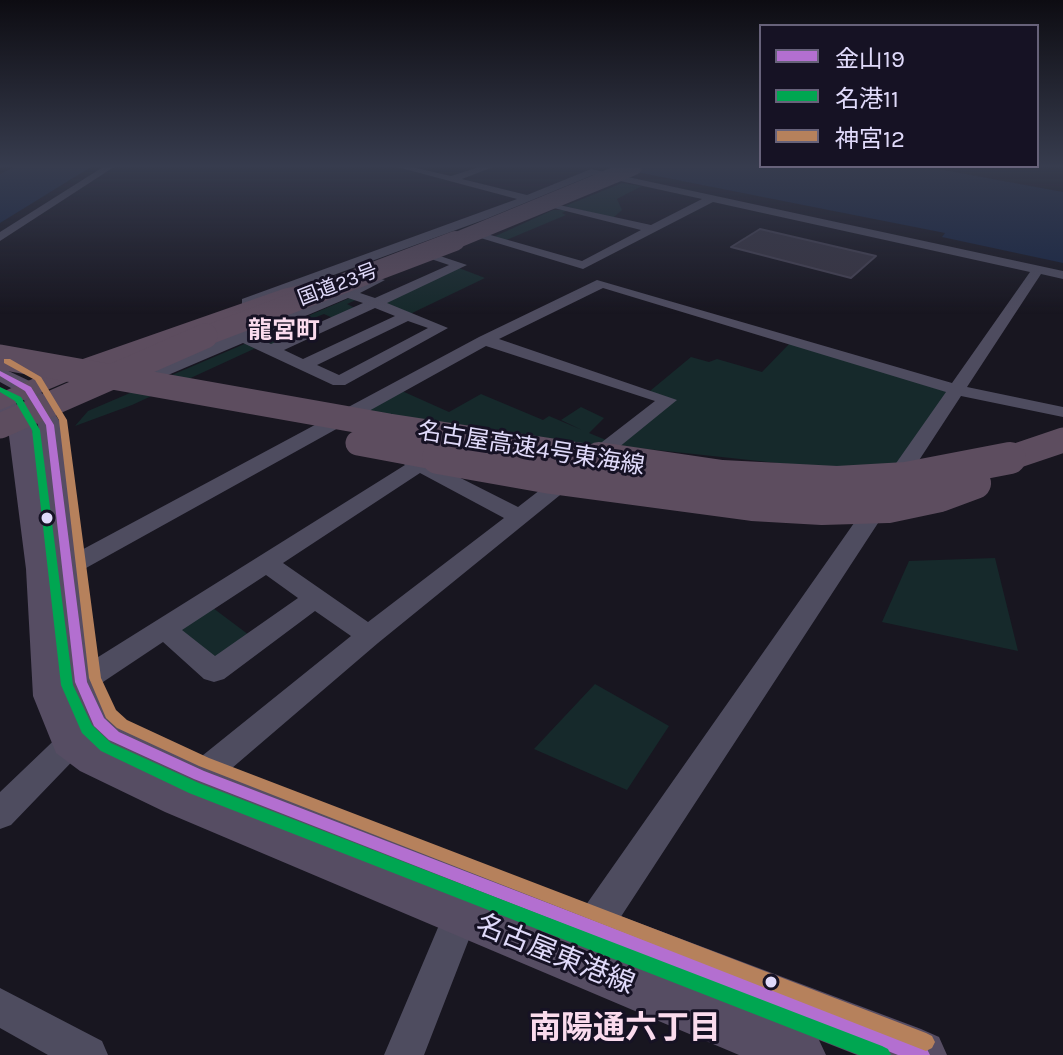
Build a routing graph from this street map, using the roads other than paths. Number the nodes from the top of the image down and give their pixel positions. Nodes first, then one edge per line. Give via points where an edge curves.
1 (32, 216) edge
2 (478, 216) edge
3 (511, 216) edge
4 (519, 216) edge
5 (527, 216) edge
6 (603, 216) edge
7 (677, 216) edge
8 (791, 216) edge
9 (652, 229) junction
10 (480, 236) junction
11 (0, 237) edge
12 (435, 256) junction
13 (1038, 269) junction
14 (1063, 275) edge
15 (334, 289) junction
16 (375, 303) junction
17 (407, 316) junction
18 (243, 337) junction
19 (485, 340) junction
20 (270, 350) junction
21 (0, 357) edge
22 (105, 359) junction
23 (303, 365) junction
24 (119, 382) junction
25 (958, 390) junction
26 (9, 405) edge
27 (1063, 412) edge
28 (338, 421) junction
29 (1058, 450) edge
30 (419, 465) junction
31 (519, 517) junction
32 (266, 563) junction
33 (69, 567) junction
34 (315, 598) junction
35 (164, 629) junction
36 (369, 636) junction
37 (81, 682) junction
38 (84, 732) junction
39 (189, 787) junction
40 (0, 814) edge
41 (460, 916) junction
42 (594, 925) junction
43 (0, 1007) edge
44 (88, 1055) edge
45 (404, 1055) edge
46 (800, 1055) edge
47 (921, 1055) edge

1 - 11 street
2 - 22 street via 134,342
3 - 15 highway, 国道23号
4 - 15 highway, 国道23号, bridge
5 - 10 street
6 - 9 street
7 - 9 street
8 - 13 street
9 - 10 street via 583,265
10 - 12 street
12 - 15 street
12 - 16 street via 461,265
13 - 14 street
13 - 25 street
15 - 16 street
15 - 18 street
15 - 22 highway via 290,293
15 - 24 highway
15 - 26 highway, 国道23号, bridge
16 - 17 street
16 - 20 street
17 - 23 street
17 - 23 street via 440,328 339,381
18 - 20 street
18 - 24 street via 155,374
19 - 25 street via 596,284 610,284
19 - 28 street
19 - 31 street via 668,400
20 - 23 street
21 - 29 highway, 名古屋高速4号東海線, bridge via 389,426 416,424 723,466 817,470 987,463
22 - 26 highway
24 - 26 highway
25 - 27 street
25 - 42 street
26 - 29 highway, 名古屋高速4号東海線, bridge via 233,411 661,484 778,495 932,491 1001,476
26 - 33 main road via 50,425
26 - 38 main road via 41,569 51,696
28 - 30 street
28 - 33 street
30 - 31 street
30 - 32 street
31 - 36 street
32 - 34 street
32 - 35 street
33 - 37 main road
34 - 35 street via 214,671
34 - 36 street
35 - 37 street
36 - 39 street
37 - 38 main road
38 - 39 main road, 名古屋東港線 via 93,759
38 - 40 street
39 - 41 main road, 名古屋東港線
39 - 42 main road, 名古屋東港線
41 - 45 street
41 - 46 main road, 名古屋東港線
42 - 47 main road, 名古屋東港線
43 - 44 street

